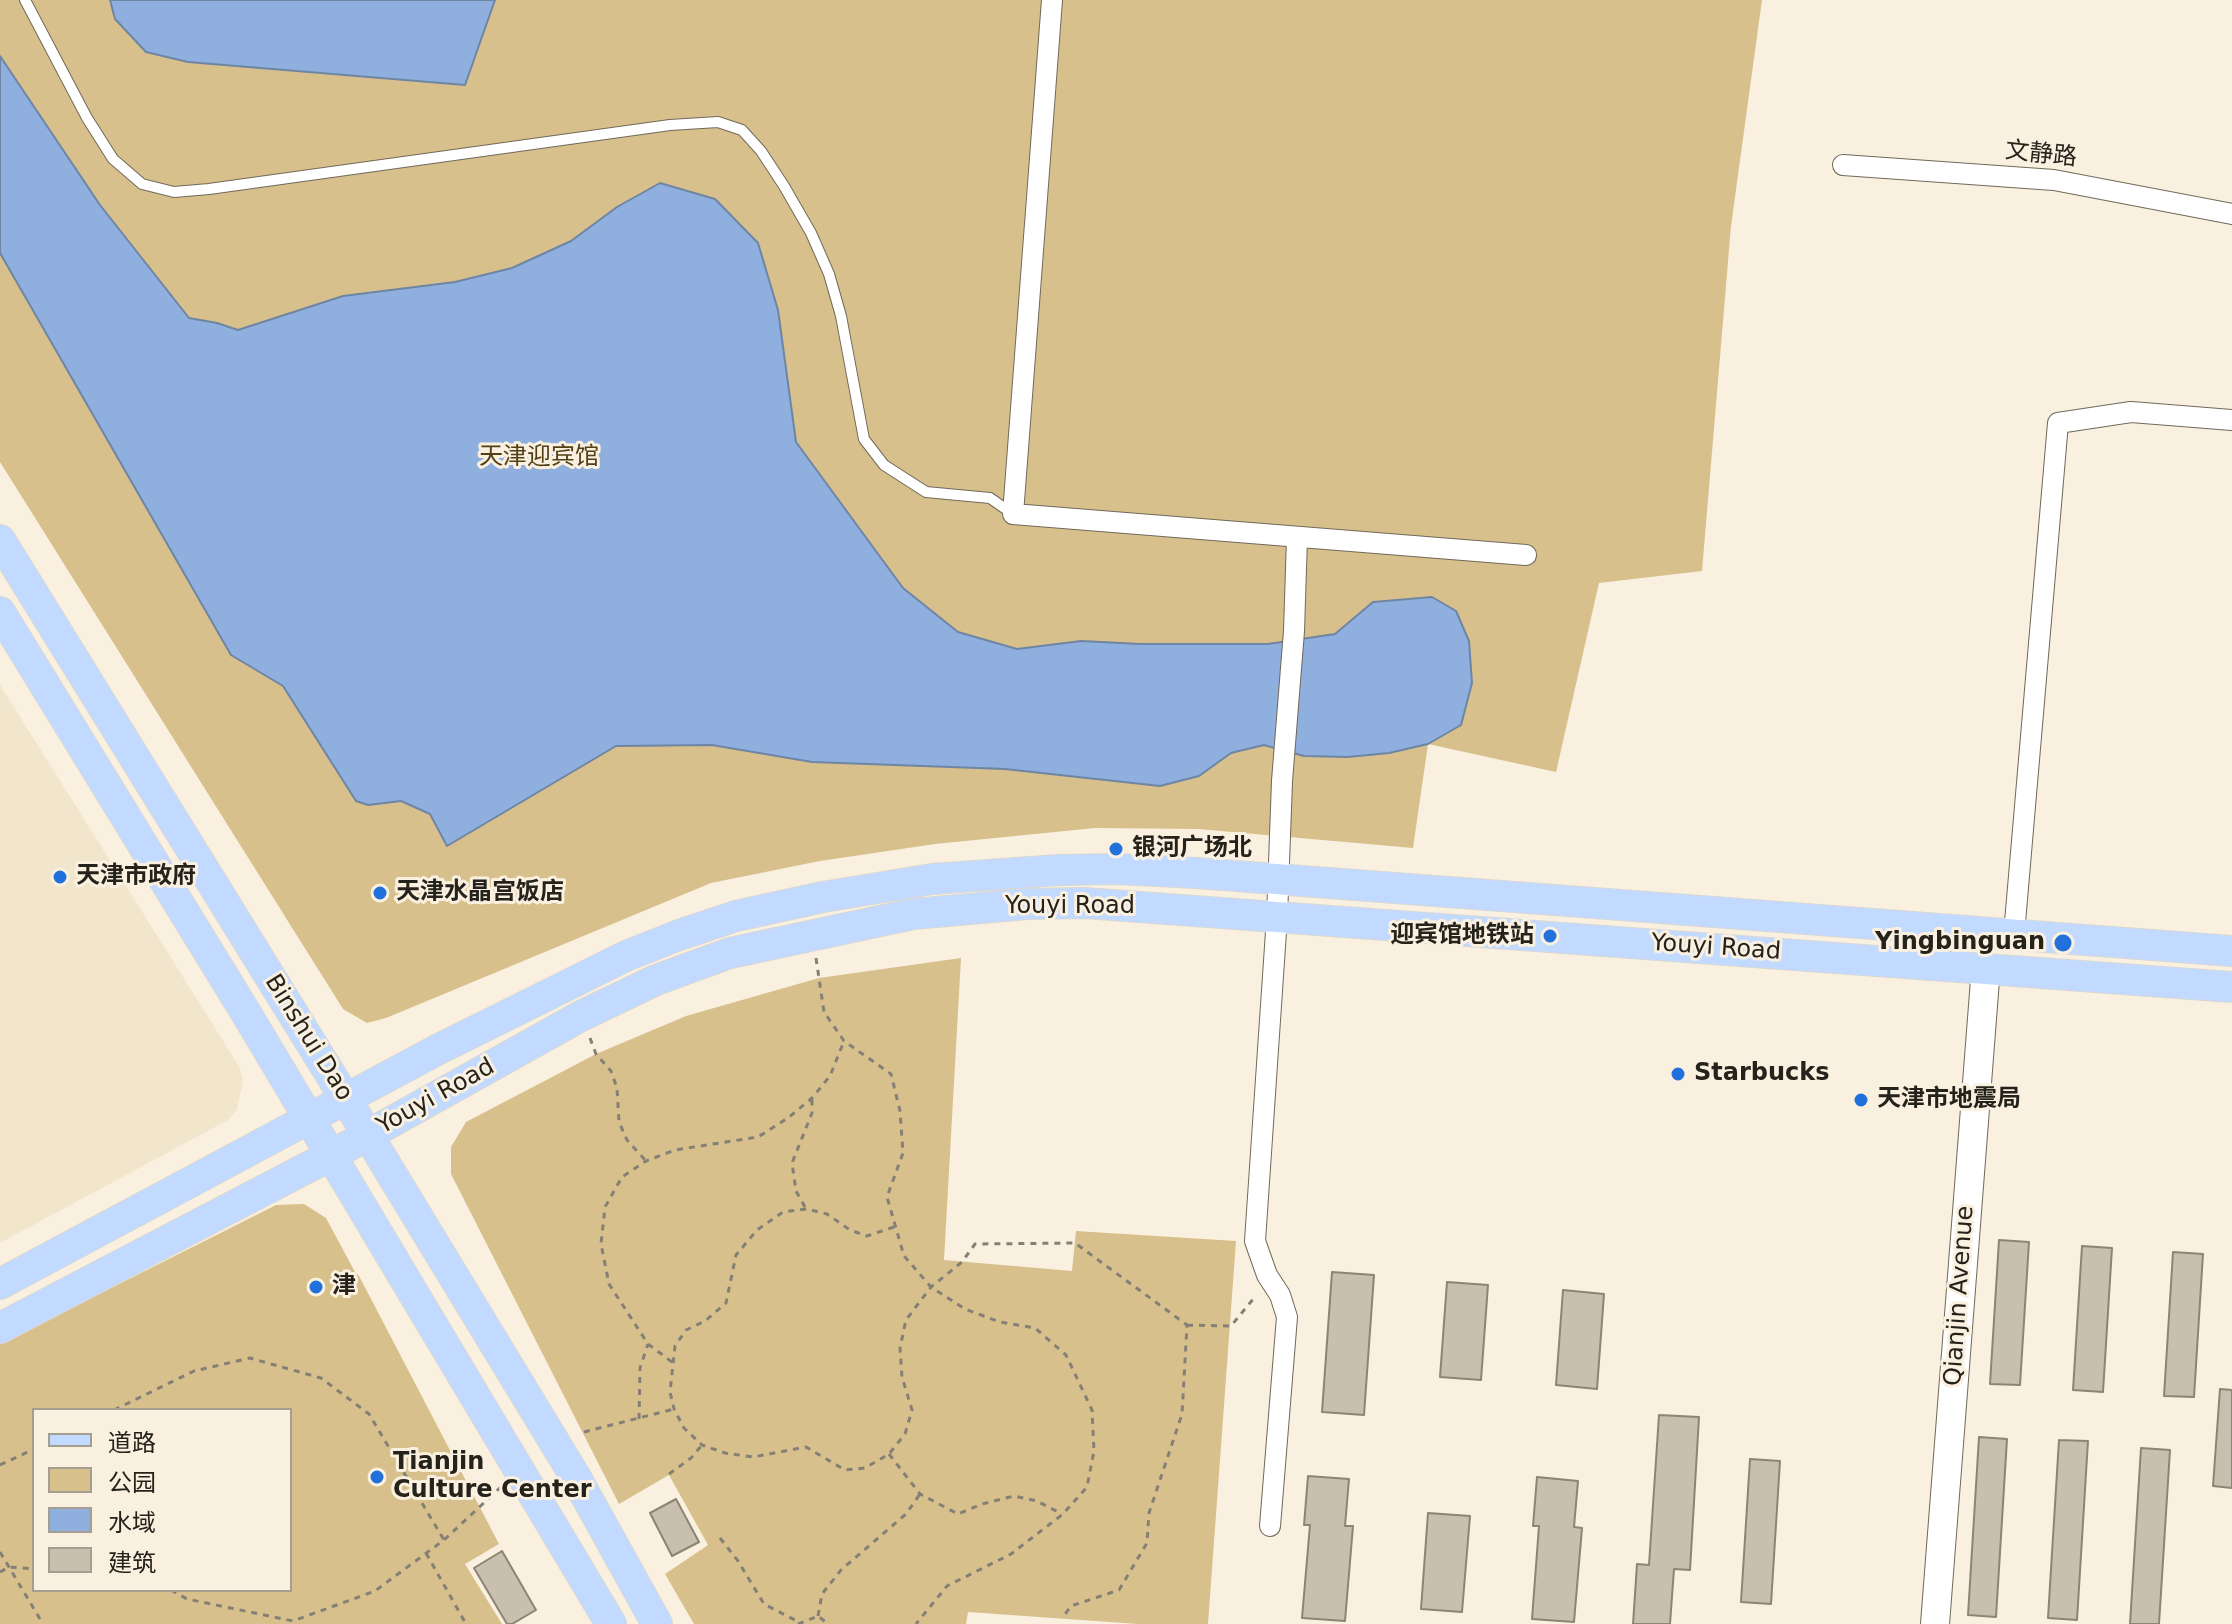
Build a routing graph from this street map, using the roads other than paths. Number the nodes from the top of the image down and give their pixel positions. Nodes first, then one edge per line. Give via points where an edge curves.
1 (25, 0) edge
2 (1052, 0) edge
3 (1843, 165) dead end
4 (2232, 214) edge
5 (2232, 420) edge
6 (1013, 514) junction
7 (1297, 538) junction
8 (0, 540) edge
9 (1526, 555) dead end
10 (0, 612) edge
11 (1279, 880) junction
12 (1277, 917) junction
13 (2014, 934) junction
14 (2232, 951) edge
15 (1993, 968) junction
16 (2232, 987) edge
17 (347, 1099) junction
18 (310, 1120) junction
19 (368, 1135) junction
20 (331, 1155) junction
21 (0, 1284) edge
22 (0, 1328) edge
23 (1270, 1526) dead end
24 (611, 1624) edge
25 (657, 1624) edge
26 (1935, 1624) edge
27 (1949, 1624) edge

1 - 6 lane via 113,159 142,184 174,192 670,125 718,122 742,130 784,186 829,274 864,439 884,465 926,492 990,498
2 - 6 street
3 - 4 street, 文静路 via 2054,180
5 - 13 street via 2131,412 2058,423
6 - 7 street
7 - 9 street
7 - 11 street
8 - 17 main road, Binshui Dao
10 - 18 main road, Binshui Dao
11 - 12 street
11 - 13 main road, Youyi Road
11 - 17 main road, Youyi Road via 1117,869 997,874 932,879 736,916 626,956
12 - 15 main road, Youyi Road
12 - 19 main road, Youyi Road via 1100,903 1042,904 913,914 730,953 581,1016
12 - 23 street via 1255,1241 1287,1317
13 - 14 main road, Youyi Road
15 - 16 main road, Youyi Road
15 - 26 street, Qianjin Avenue
15 - 27 street, Qianjin Avenue
17 - 18 main road, Youyi Road
17 - 19 main road, Binshui Dao
18 - 20 main road, Binshui Dao
18 - 21 main road, Youyi Road
19 - 20 main road, Youyi Road
19 - 25 main road, Binshui Dao via 575,1476
20 - 22 main road, Youyi Road
20 - 24 main road, Binshui Dao

